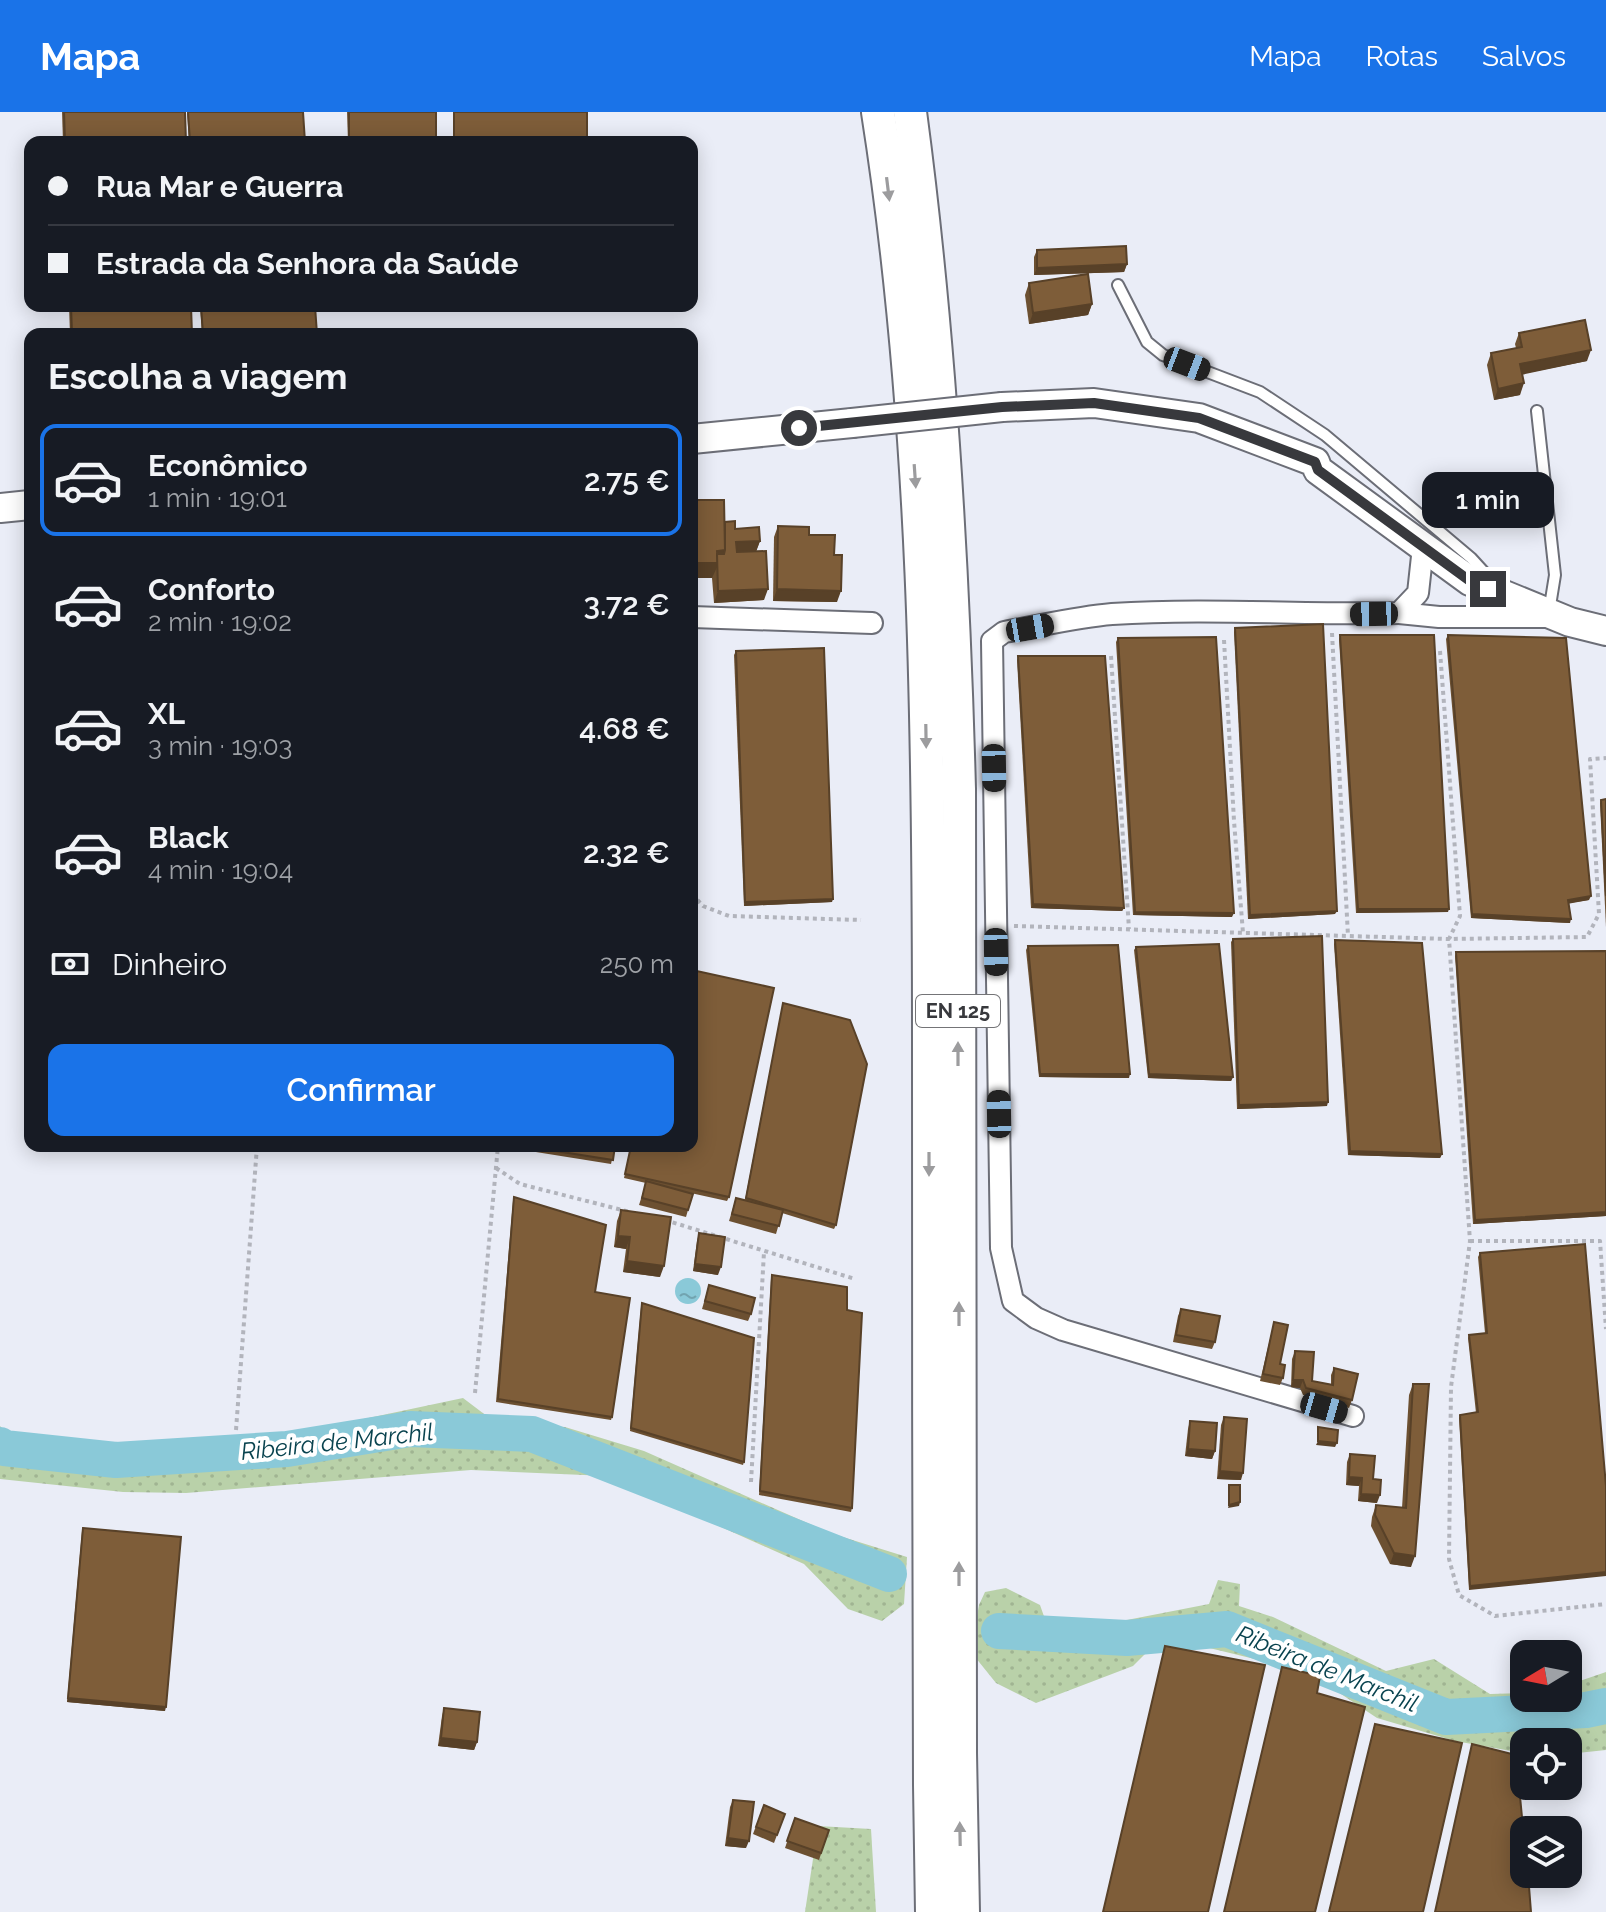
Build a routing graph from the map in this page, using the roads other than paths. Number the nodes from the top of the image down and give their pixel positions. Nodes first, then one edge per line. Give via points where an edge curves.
1 (878, 112) edge
2 (910, 112) edge
3 (1118, 285) dead end
4 (1537, 411) dead end
5 (698, 438) edge
6 (24, 506) edge
7 (0, 508) edge
8 (1423, 547) junction
9 (1507, 597) junction
10 (1399, 613) junction
11 (1552, 615) junction
12 (698, 617) edge
13 (872, 623) dead end
14 (1606, 631) edge
15 (1353, 1416) dead end
16 (932, 1912) edge
17 (963, 1912) edge

1 -> 16 main road, EN 125 via 909,383 920,539 929,871
17 -> 2 main road, EN 125 via 955,633 933,313
3 - 9 lane via 1147,342 1163,355 1260,392 1325,435 1471,558
4 - 11 lane via 1555,575
5 - 8 street, bridge via 1002,407 1094,403 1199,418 1315,462 1318,470
6 - 7 street
8 - 9 street via 1470,581
8 - 10 street via 1418,593
9 - 11 street
10 - 11 street
10 - 15 street via 1109,614 1004,632 992,641 1001,1248 1013,1301 1063,1330
11 - 14 street
12 - 13 street

